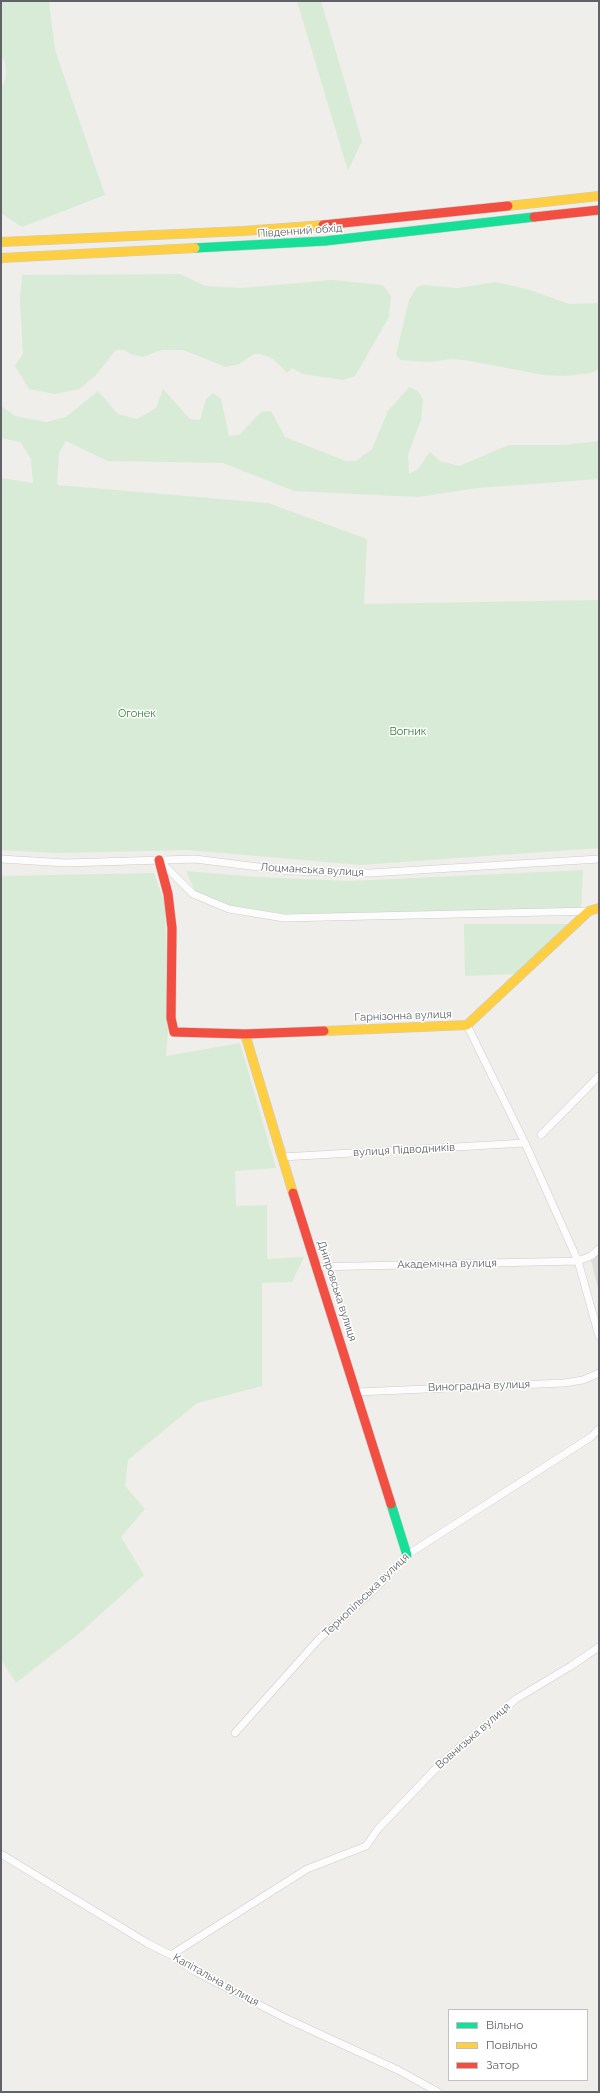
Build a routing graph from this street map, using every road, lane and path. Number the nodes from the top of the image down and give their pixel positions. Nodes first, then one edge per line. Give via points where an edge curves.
1 (599, 196) edge
2 (599, 210) edge
3 (1, 242) edge
4 (1, 258) edge
5 (1, 859) edge
6 (599, 859) edge
7 (159, 860) junction
8 (599, 908) edge
9 (599, 911) edge
10 (589, 912) junction
11 (467, 1025) junction
12 (245, 1034) junction
13 (599, 1076) edge
14 (541, 1135) dead end
15 (525, 1143) junction
16 (282, 1157) junction
17 (599, 1249) edge
18 (578, 1261) junction
19 (316, 1267) junction
20 (599, 1336) edge
21 (599, 1373) edge
22 (357, 1392) junction
23 (599, 1429) edge
24 (407, 1554) junction
25 (599, 1646) edge
26 (235, 1733) dead end
27 (1, 1854) edge
28 (171, 1955) junction
29 (438, 2092) edge

1 - 3 main road, Південний обхід via 326,225
2 - 4 main road, Південний обхід via 325,242
5 - 7 street, Лоцманська вулиця via 66,863
6 - 7 street, Лоцманська вулиця via 370,873 290,871 195,859
7 - 10 street via 193,894 229,909 284,918
7 - 12 main road, Гарнізонна вулиця via 168,894 172,928 171,1018 174,1032
8 - 10 main road
9 - 10 street
10 - 11 main road, Гарнізонна вулиця
11 - 12 main road, Гарнізонна вулиця
11 - 15 street
12 - 16 main road, Дніпровська вулиця
13 - 14 street
15 - 16 street, вулиця Підводників
15 - 18 street
16 - 19 main road, Дніпровська вулиця
17 - 18 street via 591,1256
18 - 19 street, Академічна вулиця
18 - 20 street
19 - 22 main road, Дніпровська вулиця
21 - 22 street, Виноградна вулиця via 583,1380 564,1383
22 - 24 main road, Дніпровська вулиця
23 - 24 street, Тернопільська вулиця via 591,1437
24 - 26 street, Тернопільська вулиця via 373,1591 319,1639
25 - 28 street, Вовнизька вулиця via 516,1699 442,1762 378,1829 366,1846 306,1869
27 - 28 street, Капітальна вулиця
28 - 29 street, Капітальна вулиця via 196,1972 285,2018 398,2070

